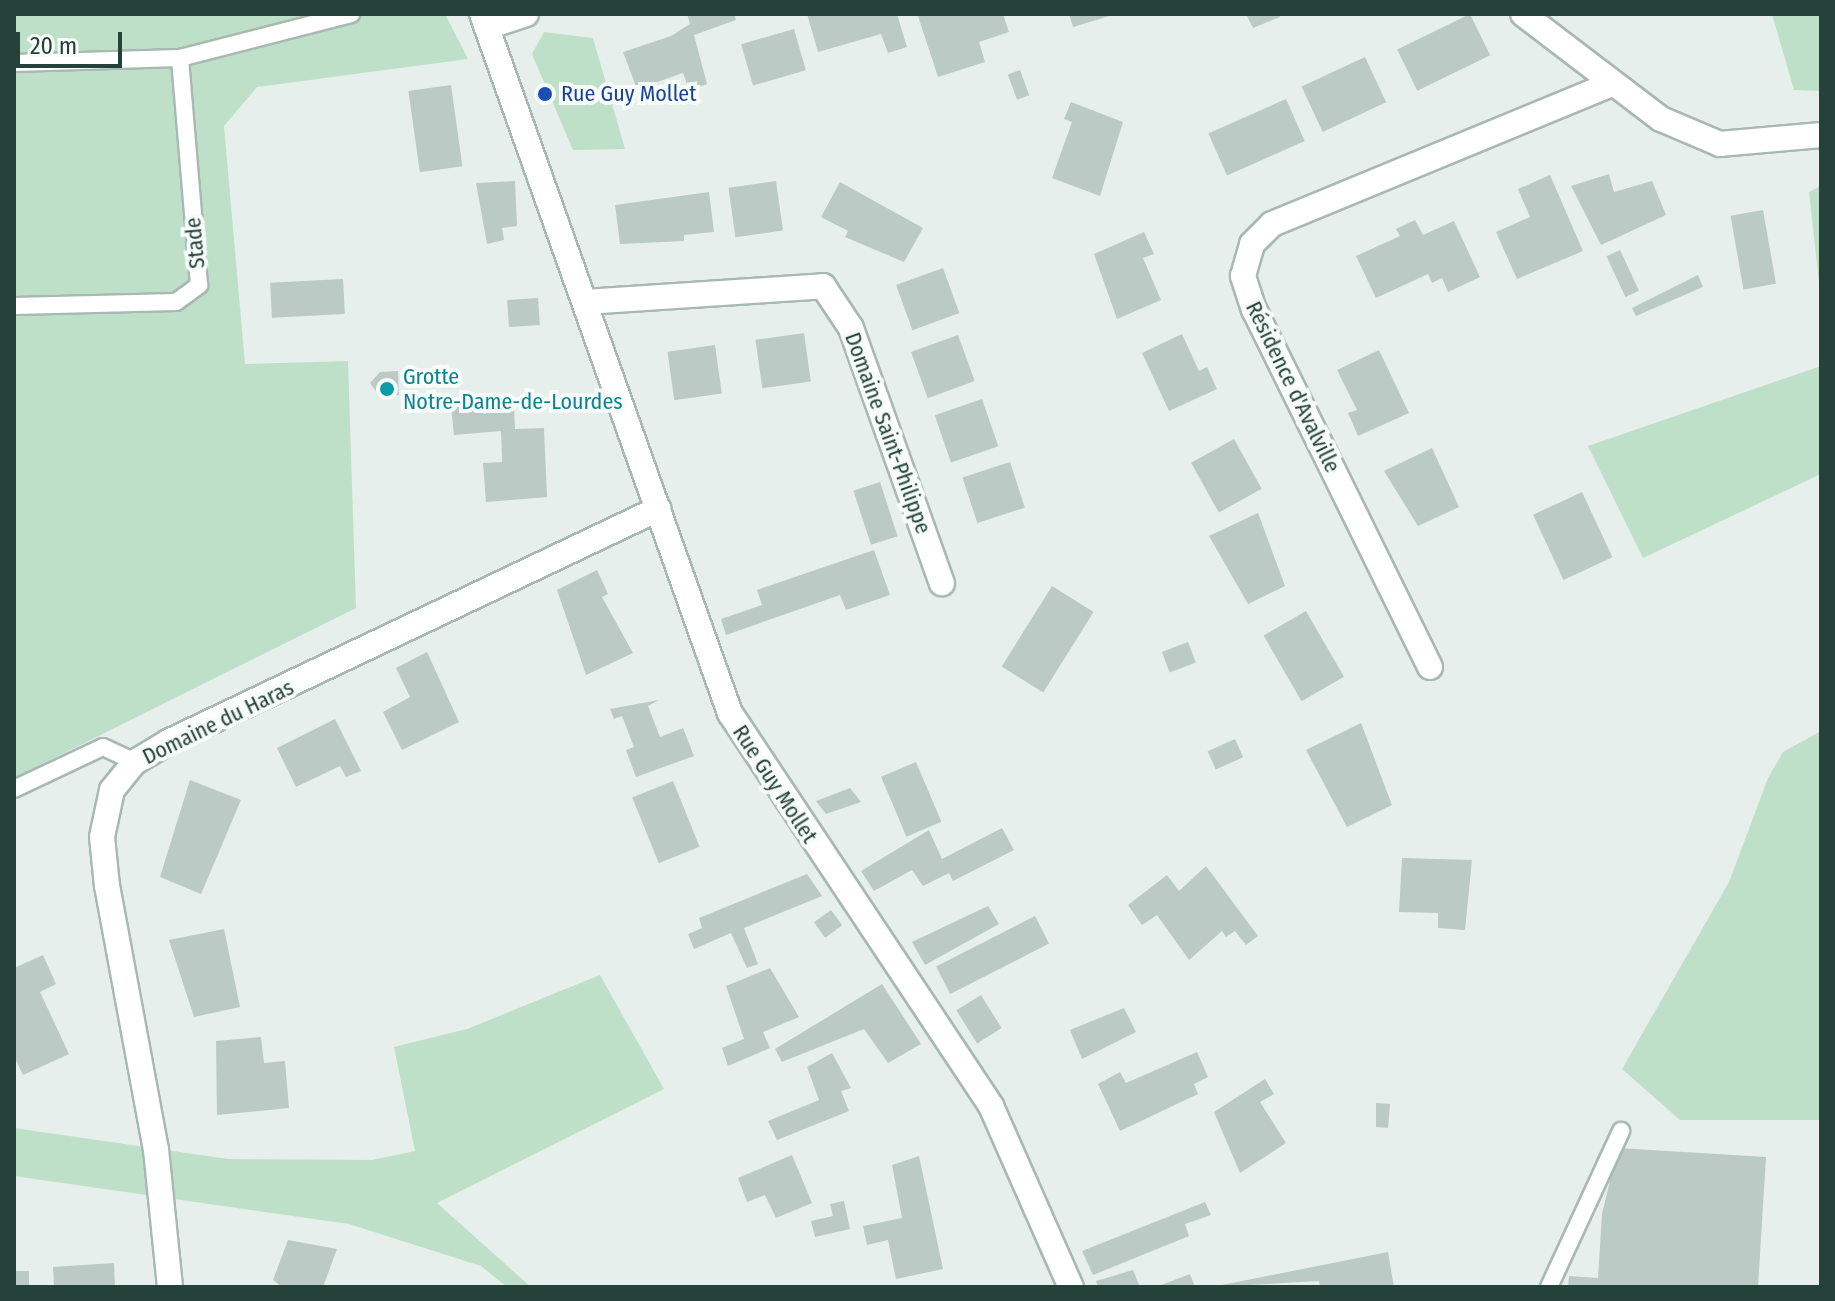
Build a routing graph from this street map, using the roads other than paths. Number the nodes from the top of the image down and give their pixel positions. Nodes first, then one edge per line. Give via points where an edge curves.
1 (351, 14) edge
2 (526, 14) edge
3 (1523, 14) edge
4 (484, 20) edge
5 (180, 58) junction
6 (14, 63) edge
7 (1612, 84) junction
8 (1821, 135) edge
9 (585, 302) junction
10 (14, 306) edge
11 (658, 509) junction
12 (942, 583) dead end
13 (1430, 667) dead end
14 (135, 762) junction
15 (14, 789) edge
16 (1621, 1131) dead end
17 (170, 1287) edge
18 (1071, 1287) edge
19 (1549, 1287) edge

1 - 5 lane
2 - 4 street
3 - 7 street
4 - 9 street, Rue Guy Mollet
5 - 6 lane
5 - 10 lane, Stade via 199,285 176,302
7 - 8 street via 1661,119 1720,144
7 - 13 street, Résidence d'Avalville via 1272,224 1252,244 1243,276 1254,310
9 - 11 street, Rue Guy Mollet
9 - 12 street, Domaine Saint-Philippe via 823,286 851,328
11 - 14 street, Domaine du Haras
11 - 18 street, Rue Guy Mollet via 730,713 991,1106
14 - 15 lane via 103,747
14 - 17 street, Domaine du Haras via 112,790 102,837 156,1150
16 - 19 lane

